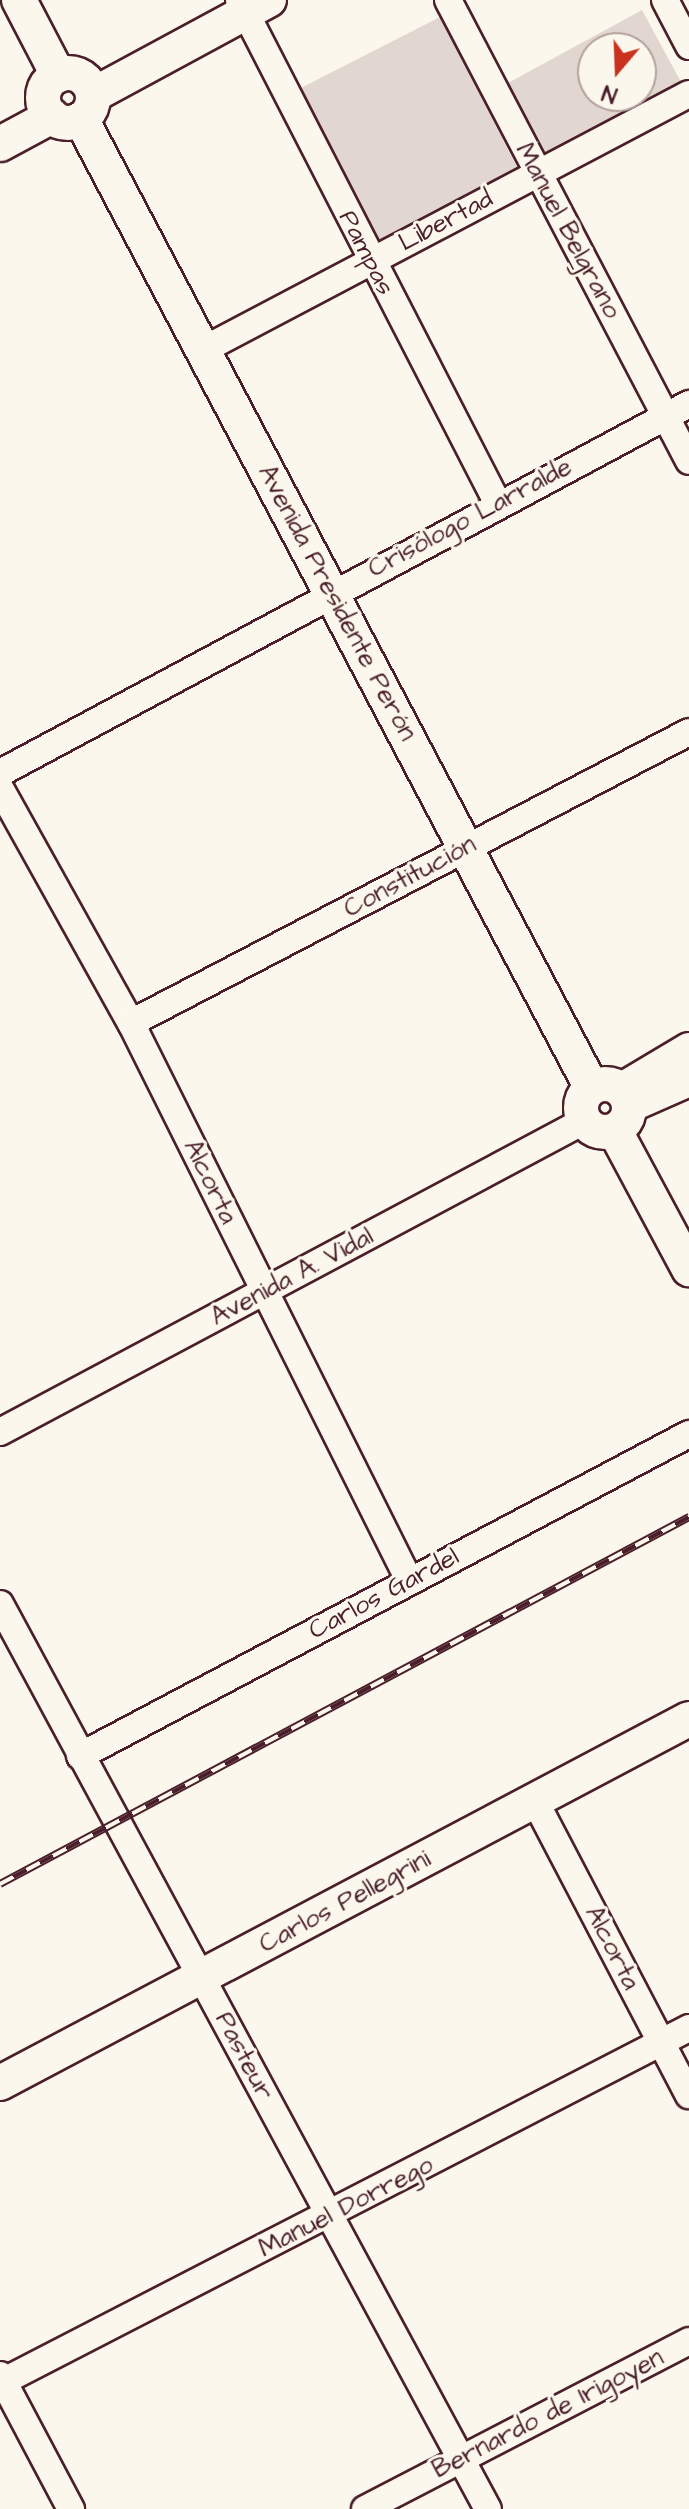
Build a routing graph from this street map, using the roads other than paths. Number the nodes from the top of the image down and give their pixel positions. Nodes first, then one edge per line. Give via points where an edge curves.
1 (19, 0) edge
2 (448, 0) edge
3 (665, 0) edge
4 (247, 3) edge
5 (689, 46) edge
6 (689, 94) edge
7 (69, 98) junction
8 (0, 125) edge
9 (0, 144) edge
10 (537, 173) junction
11 (370, 261) junction
12 (203, 350) junction
13 (689, 404) edge
14 (665, 416) junction
15 (689, 461) edge
16 (498, 504) junction
17 (328, 593) junction
18 (689, 732) edge
19 (0, 773) edge
20 (0, 788) edge
21 (469, 845) junction
22 (131, 1023) junction
23 (689, 1050) edge
24 (689, 1079) edge
25 (608, 1107) junction
26 (689, 1269) edge
27 (264, 1291) junction
28 (0, 1432) edge
29 (689, 1434) edge
30 (409, 1580) junction
31 (0, 1604) edge
32 (689, 1719) edge
33 (80, 1756) junction
34 (535, 1801) junction
35 (202, 1977) junction
36 (689, 2028) edge
37 (661, 2043) junction
38 (0, 2083) edge
39 (689, 2095) edge
40 (330, 2217) junction
41 (689, 2341) edge
42 (1, 2380) edge
43 (462, 2458) junction
44 (71, 2509) edge
45 (365, 2509) edge
46 (488, 2509) edge

1 - 7 main road, Avenida Presidente Perón
2 - 10 street, Manuel Belgrano
3 - 5 street
4 - 7 main road
4 - 11 street, Pampas
6 - 10 street, Libertad
7 - 8 main road
7 - 9 main road
7 - 12 main road, Avenida Presidente Perón
10 - 11 street, Libertad
10 - 14 street, Manuel Belgrano
11 - 12 street, Libertad
11 - 16 street, Pampas
12 - 17 main road, Avenida Presidente Perón
13 - 14 street, Crisólogo Larralde
14 - 15 street, Manuel Belgrano
14 - 16 street, Crisólogo Larralde
16 - 17 street, Crisólogo Larralde
17 - 19 street, Crisólogo Larralde
17 - 21 main road, Avenida Presidente Perón
18 - 21 street, Constitución
20 - 22 street, Alcorta
21 - 22 street, Constitución
21 - 25 main road, Avenida Presidente Perón
22 - 27 street, Alcorta
23 - 25 main road, Avenida A. Vidal
24 - 25 main road, Avenida A. Vidal
25 - 26 main road, Avenida Presidente Perón
25 - 27 street, Avenida A. Vidal
27 - 28 street, Avenida A. Vidal
27 - 30 street, Alcorta
29 - 30 street, Carlos Gardel
30 - 33 street, Carlos Gardel
31 - 33 street, Pasteur
32 - 34 main road, Carlos Pellegrini
33 - 35 street, Pasteur
34 - 35 main road, Carlos Pellegrini
34 - 37 street, Alcorta
35 - 38 main road, Carlos Pellegrini
35 - 40 street, Pasteur
36 - 37 street, Manuel Dorrego
37 - 39 street, Alcorta
37 - 40 street, Manuel Dorrego
40 - 42 street, Manuel Dorrego
40 - 43 street, Pasteur
41 - 43 street, Bernardo de Irigoyen
42 - 44 street
43 - 45 street, Bernardo de Irigoyen
43 - 46 street, Pasteur

